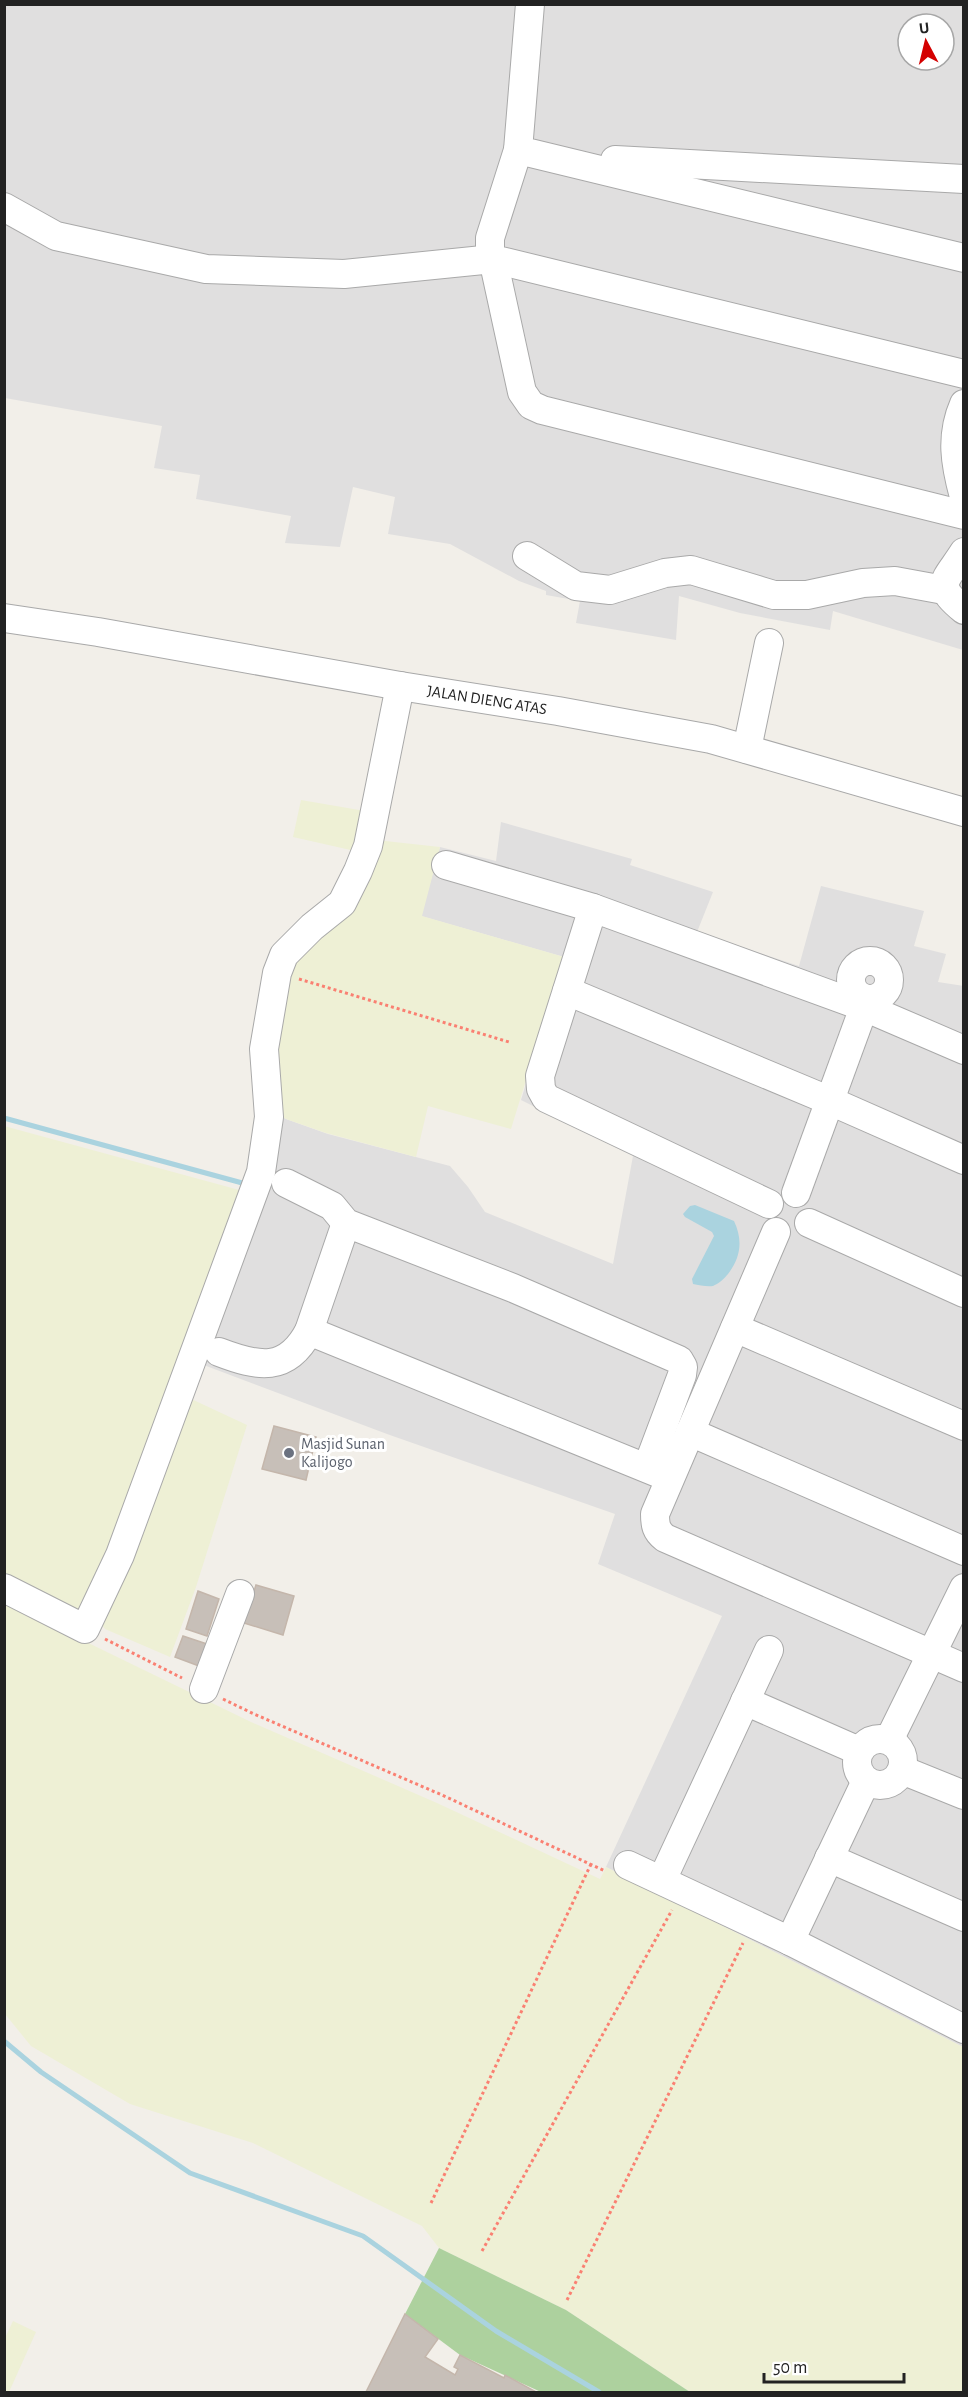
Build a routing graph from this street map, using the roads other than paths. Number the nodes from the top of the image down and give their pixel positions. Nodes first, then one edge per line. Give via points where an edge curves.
1 (530, 4) edge
2 (531, 153) junction
3 (963, 179) edge
4 (4, 207) edge
5 (963, 258) edge
6 (493, 259) junction
7 (963, 374) edge
8 (963, 404) edge
9 (963, 497) edge
10 (963, 515) edge
11 (963, 552) edge
12 (527, 556) dead end
13 (954, 600) edge
14 (4, 618) edge
15 (769, 643) dead end
16 (400, 686) junction
17 (747, 749) junction
18 (963, 812) edge
19 (446, 865) dead end
20 (593, 908) junction
21 (567, 991) junction
22 (865, 1003) junction
23 (963, 1050) edge
24 (828, 1100) junction
25 (963, 1160) edge
26 (286, 1183) dead end
27 (796, 1193) junction
28 (769, 1204) junction
29 (346, 1223) junction
30 (809, 1223) junction
31 (776, 1232) junction
32 (963, 1293) edge
33 (735, 1328) junction
34 (309, 1331) junction
35 (219, 1352) dead end
36 (963, 1426) edge
37 (690, 1432) junction
38 (658, 1473) junction
39 (963, 1551) edge
40 (4, 1588) edge
41 (963, 1588) edge
42 (240, 1594) dead end
43 (769, 1650) dead end
44 (931, 1653) junction
45 (963, 1668) edge
46 (204, 1689) road end
47 (745, 1701) junction
48 (889, 1740) junction
49 (859, 1750) junction
50 (902, 1770) junction
51 (866, 1781) junction
52 (963, 1795) edge
53 (829, 1858) junction
54 (620, 1870) road end
55 (662, 1880) junction
56 (963, 1917) edge
57 (790, 1941) junction
58 (963, 2030) edge

1 - 2 street
2 - 3 street
2 - 5 street
2 - 6 street via 489,238
4 - 6 street via 56,236 206,269 344,274
6 - 7 street
6 - 10 street via 522,392 531,405
8 - 9 street via 954,440
11 - 13 street via 944,582
12 - 13 street via 576,586 610,590 665,573 691,570 774,595 807,595 863,583 895,581
14 - 16 street, JALAN DIENG ATAS
15 - 17 street
16 - 17 street, JALAN DIENG ATAS via 608,720
16 - 40 street via 368,846 358,872 342,903 284,955 277,973 264,1049 269,1117 261,1172 120,1555 85,1629
17 - 18 street, JALAN DIENG ATAS
19 - 20 street
20 - 21 street
20 - 22 street
21 - 24 street
21 - 28 street via 540,1076 546,1098
22 - 23 street
22 - 24 street
24 - 25 street
24 - 27 street
26 - 29 street via 332,1206
27 - 28 street via 783,1193
27 - 30 street via 810,1209
28 - 31 street via 768,1222
29 - 34 street
29 - 38 street via 513,1288 679,1360 682,1375
30 - 31 street via 790,1236
30 - 32 street
31 - 33 street
33 - 36 street
33 - 37 street
34 - 35 street via 303,1344 288,1358 272,1364 258,1364
34 - 38 street
37 - 38 street
37 - 39 street
38 - 44 street via 655,1524 665,1538
41 - 44 street
42 - 46 street
43 - 47 street
44 - 45 street
44 - 48 street
47 - 49 street
47 - 55 street
48 - 49 street via 876,1739
48 - 50 street via 903,1756
49 - 51 street via 856,1763
50 - 51 street via 886,1784
50 - 52 street
51 - 53 street
53 - 56 street
53 - 57 street
54 - 55 street
55 - 57 street
57 - 58 street

